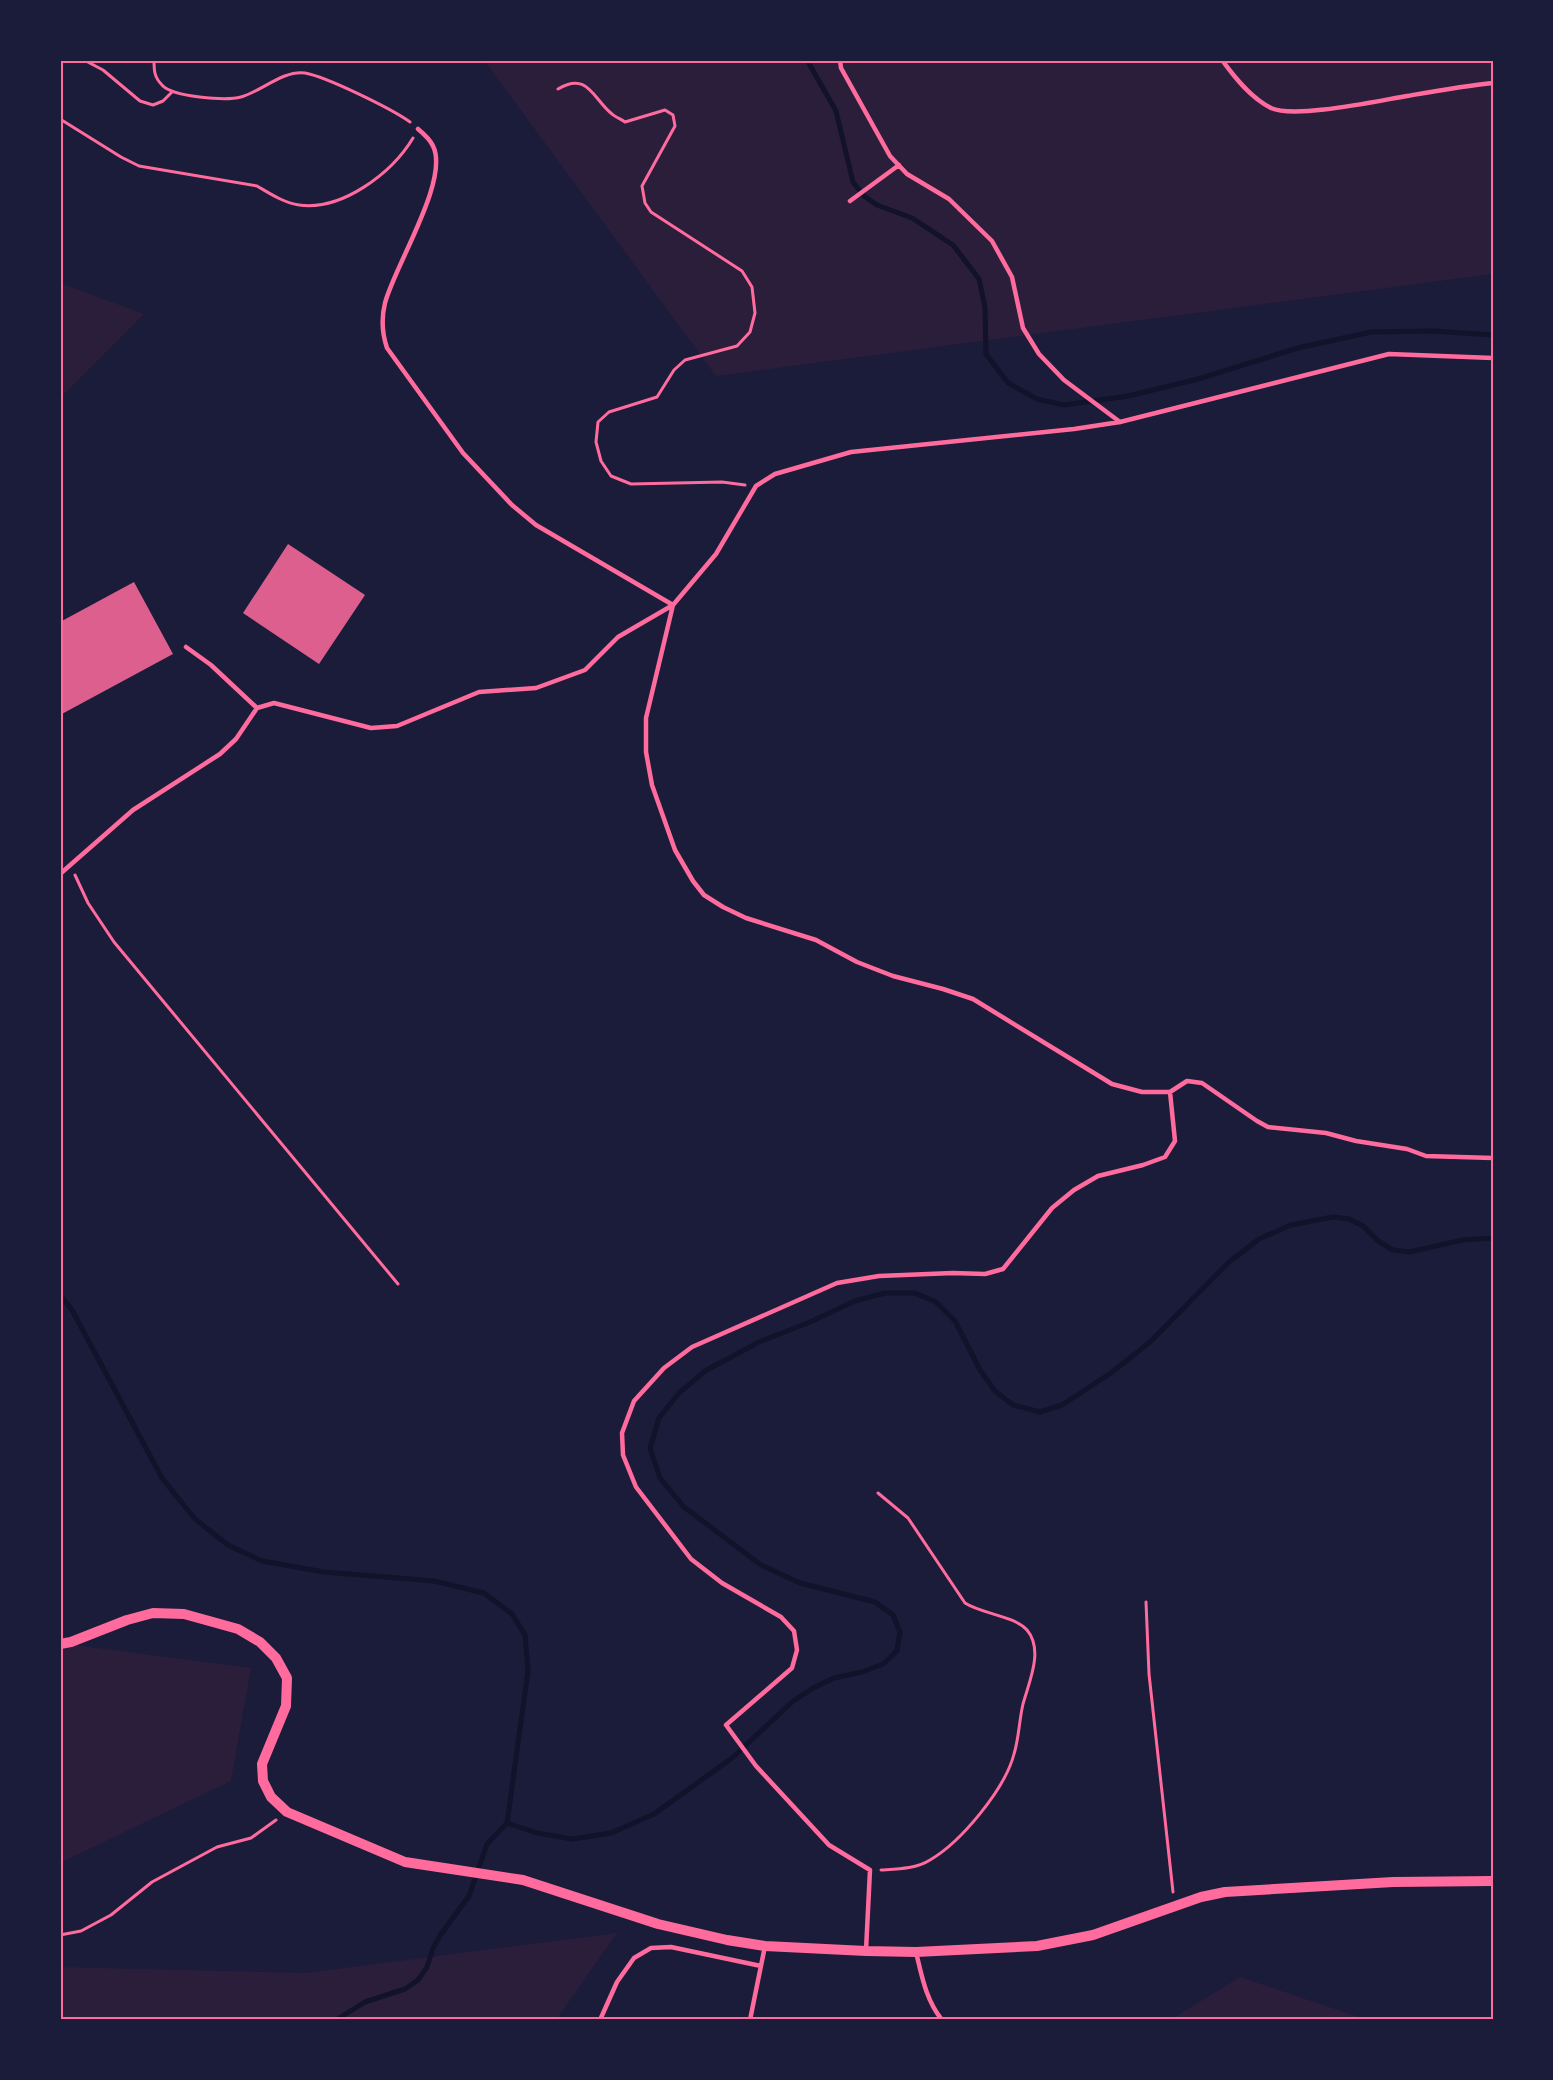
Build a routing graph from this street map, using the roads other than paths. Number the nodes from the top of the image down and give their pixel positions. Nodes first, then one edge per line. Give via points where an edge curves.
1 (840, 60) edge
2 (1222, 60) edge
3 (1493, 83) edge
4 (418, 129) road end
5 (899, 165) junction
6 (850, 201) dead end
7 (1493, 358) edge
8 (1120, 422) junction
9 (673, 605) junction
10 (186, 647) dead end
11 (257, 708) junction
12 (60, 874) edge
13 (1170, 1092) junction
14 (1493, 1158) edge
15 (60, 1644) edge
16 (1493, 1881) edge
17 (765, 1946) junction
18 (866, 1951) junction
19 (916, 1952) junction
20 (761, 1966) junction
21 (600, 2020) edge
22 (750, 2020) edge
23 (942, 2020) edge

1 - 5 lane via 867,118
2 - 3 lane via 1247,91 1271,108 1291,112
4 - 9 lane via 435,148 436,170 426,211 385,303 381,330 387,348 462,453 512,505 536,525
5 - 6 lane
5 - 8 lane via 949,199 992,241 1012,277 1023,328 1039,354 1064,380
7 - 8 lane via 1389,354
8 - 9 lane via 851,452 775,474 756,486 716,554
9 - 11 lane via 618,637 585,670 536,688 479,692 397,726 371,728 274,703
9 - 13 lane via 646,718 646,752 652,785 675,850 704,895 746,918 816,940 857,962 973,999 1112,1084 1142,1092
10 - 11 lane
11 - 12 lane via 236,739 220,754 133,810
13 - 14 lane via 1187,1081 1202,1083 1268,1127 1326,1133 1426,1156
13 - 18 lane via 1174,1141 1164,1157 1098,1176 1074,1190 1053,1208 1003,1269 985,1274 879,1276 837,1284 692,1347 664,1368 634,1401 622,1433 623,1455 636,1487 691,1558 722,1583 781,1617 794,1631 796,1650 792,1668 726,1725 756,1766 829,1845 870,1870
15 - 17 street via 153,1613 184,1614 238,1629 260,1642 276,1658 287,1678 286,1706 262,1764 263,1781 271,1797 287,1812 405,1862 523,1880 658,1924
16 - 19 street via 1393,1882 1225,1892 1064,1942
17 - 18 street
17 - 20 lane
18 - 19 street
19 - 23 lane via 925,1990
20 - 21 lane via 671,1947 651,1948 634,1958
20 - 22 lane

